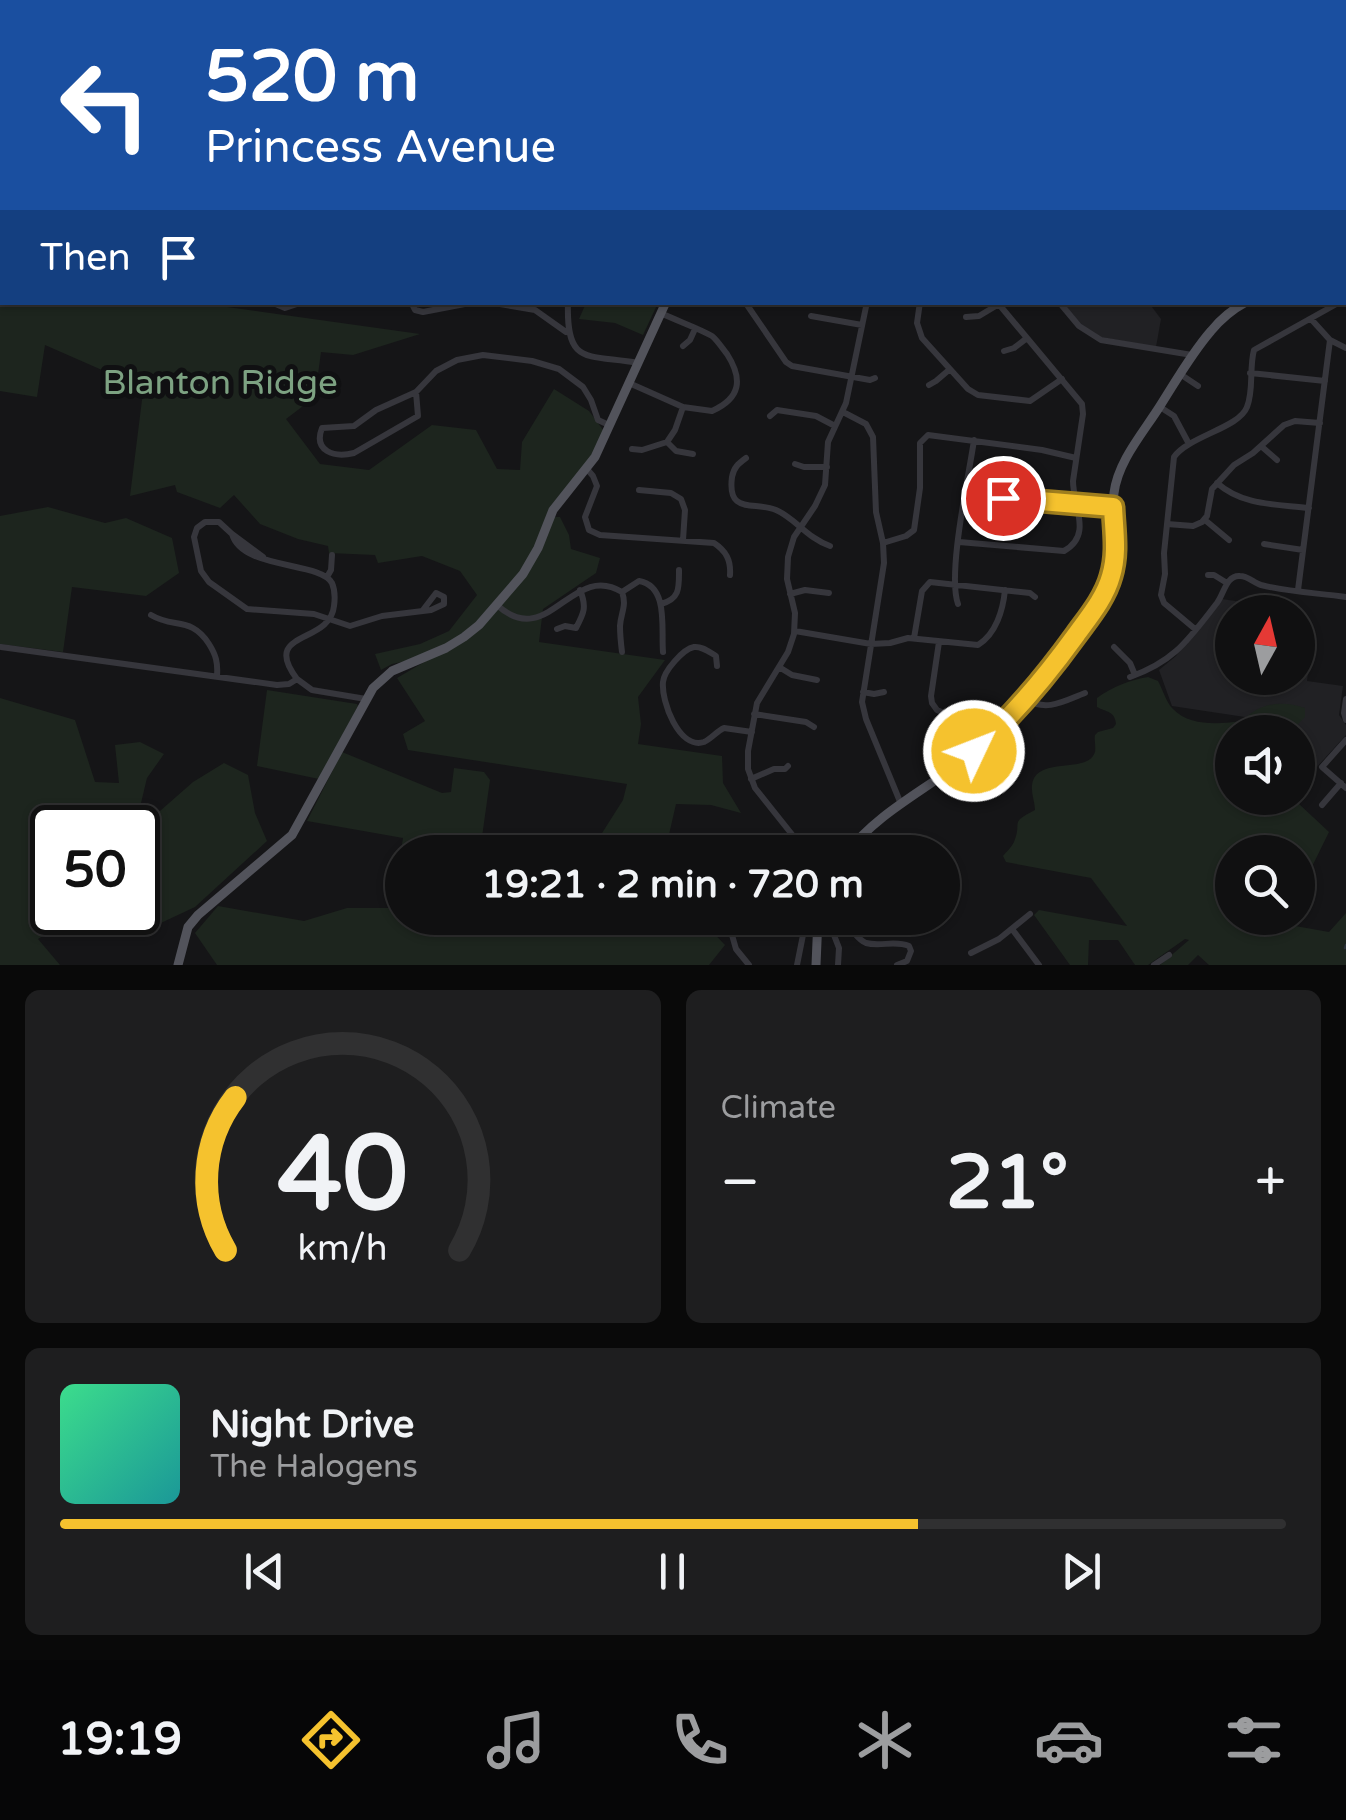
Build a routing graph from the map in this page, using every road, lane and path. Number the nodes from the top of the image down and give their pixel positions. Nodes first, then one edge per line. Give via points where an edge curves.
1 (412, 305) edge
2 (459, 305) edge
3 (520, 305) edge
4 (568, 305) edge
5 (747, 305) edge
6 (866, 305) edge
7 (920, 305) edge
8 (995, 305) edge
9 (1000, 305) edge
10 (1062, 305) edge
11 (1241, 305) edge
12 (1335, 305) edge
13 (664, 308) edge
14 (811, 316) dead end
15 (966, 317) dead end
16 (1311, 318) junction
17 (567, 321) junction
18 (862, 325) junction
19 (558, 326) junction
20 (695, 329) junction
21 (567, 332) junction
22 (1028, 338) junction
23 (1330, 340) junction
24 (682, 346) dead end
25 (1346, 348) edge
26 (1004, 351) dead end
27 (1192, 355) junction
28 (638, 363) junction
29 (950, 369) junction
30 (1250, 373) junction
31 (1180, 374) junction
32 (852, 376) junction
33 (875, 378) dead end
34 (1062, 379) junction
35 (1325, 381) junction
36 (629, 383) junction
37 (928, 384) dead end
38 (1198, 386) dead end
39 (416, 392) junction
40 (683, 407) junction
41 (1158, 409) junction
42 (843, 412) junction
43 (770, 416) dead end
44 (1320, 423) junction
45 (609, 425) junction
46 (836, 426) junction
47 (974, 440) junction
48 (667, 442) junction
49 (1189, 444) junction
50 (1261, 446) junction
51 (632, 448) dead end
52 (693, 454) dead end
53 (746, 458) dead end
54 (1076, 458) junction
55 (1277, 460) dead end
56 (795, 464) dead end
57 (827, 467) junction
58 (587, 469) junction
59 (1218, 483) junction
60 (639, 490) dead end
61 (966, 494) junction
62 (1076, 504) junction
63 (1113, 507) junction
64 (1310, 508) junction
65 (1205, 520) junction
66 (1167, 524) junction
67 (799, 528) junction
68 (683, 540) junction
69 (1229, 540) dead end
70 (883, 542) junction
71 (959, 542) junction
72 (1264, 544) dead end
73 (830, 546) dead end
74 (1303, 550) junction
75 (332, 554) dead end
76 (679, 570) dead end
77 (730, 575) dead end
78 (1208, 575) dead end
79 (327, 577) junction
80 (956, 584) junction
81 (1227, 584) junction
82 (580, 590) junction
83 (1005, 590) junction
84 (1298, 590) junction
85 (622, 592) junction
86 (828, 593) dead end
87 (1034, 593) dead end
88 (790, 594) junction
89 (1346, 597) edge
90 (661, 604) junction
91 (958, 604) dead end
92 (496, 605) junction
93 (423, 610) dead end
94 (151, 615) dead end
95 (329, 621) junction
96 (557, 629) dead end
97 (1195, 629) junction
98 (795, 631) junction
99 (914, 638) junction
100 (940, 642) junction
101 (871, 644) junction
102 (2, 647) edge
103 (1114, 647) dead end
104 (622, 652) dead end
105 (663, 652) dead end
106 (716, 666) dead end
107 (778, 667) junction
108 (217, 676) junction
109 (296, 679) junction
110 (817, 680) dead end
111 (863, 692) junction
112 (884, 692) dead end
113 (1086, 693) dead end
114 (1027, 698) junction
115 (366, 699) junction
116 (1346, 699) edge
117 (754, 714) junction
118 (948, 715) dead end
119 (1346, 720) edge
120 (814, 727) dead end
121 (752, 732) junction
122 (1346, 740) edge
123 (933, 760) dead end
124 (788, 766) dead end
125 (944, 774) junction
126 (752, 779) junction
127 (1344, 786) edge
128 (901, 805) junction
129 (1322, 805) dead end
130 (792, 835) edge
131 (864, 835) edge
132 (1030, 914) dead end
133 (1012, 929) junction
134 (732, 935) edge
135 (803, 935) edge
136 (816, 935) edge
137 (834, 935) edge
138 (856, 935) edge
139 (971, 953) dead end
140 (1169, 955) dead end
141 (178, 965) edge
142 (749, 965) edge
143 (796, 965) edge
144 (816, 965) edge
145 (838, 965) edge
146 (897, 965) edge
147 (1039, 965) edge
148 (1154, 965) edge

1 - 2 street via 423,312
3 - 19 street
4 - 17 street
5 - 32 street via 786,362
6 - 18 street
7 - 29 street via 920,335
8 - 15 street
9 - 22 street
10 - 27 street via 1100,340
11 - 27 main road
12 - 16 street
13 - 20 street
13 - 28 main road
14 - 18 street
16 - 23 street
16 - 30 street via 1256,348
17 - 19 street
17 - 21 street
18 - 32 street
19 - 21 street
20 - 24 street
20 - 40 street via 720,343 738,379 719,408
21 - 28 street via 580,353
22 - 26 street
22 - 34 street
23 - 25 street
23 - 35 street
27 - 31 main road
28 - 36 main road
29 - 34 street via 975,393 1024,401
29 - 37 street
30 - 35 street
30 - 49 street via 1242,415
31 - 38 street
31 - 41 main road
32 - 33 street
32 - 42 street
34 - 54 street via 1083,408
35 - 44 street
36 - 40 street
36 - 45 main road
39 - 39 street via 354,426 321,428 320,441 328,452 352,454 418,416
39 - 45 street via 436,371 467,357 542,363 578,382 598,420
40 - 48 street
41 - 49 street via 1174,416
41 - 63 main road via 1120,470
42 - 46 street
42 - 70 street via 866,424 873,437
43 - 46 street via 778,410
44 - 50 street via 1290,422
44 - 64 street
45 - 58 main road
46 - 57 street
47 - 54 street
47 - 61 street
47 - 70 street via 923,438 914,527
48 - 51 street
48 - 52 street
49 - 66 street via 1172,462
50 - 55 street
50 - 59 street
53 - 67 street via 734,470 735,499 776,510
54 - 62 street
56 - 57 street
57 - 67 street via 821,497
58 - 68 street via 597,486 585,517 590,530
58 - 92 main road via 560,500 530,562
59 - 64 street via 1244,500
59 - 65 street
60 - 68 street via 679,496
61 - 62 street
61 - 71 street
62 - 63 street
62 - 71 street via 1080,530 1064,551
63 - 114 main road via 1116,554 1108,587
64 - 74 street
65 - 66 street
65 - 69 street
66 - 97 street via 1162,599
67 - 73 street
67 - 88 street via 788,557
68 - 77 street via 721,548
70 - 101 street
71 - 80 street
72 - 74 street
74 - 84 street
75 - 79 street
76 - 90 street via 678,595
78 - 81 street
79 - 95 street via 334,592
79 - 95 street via 264,557 219,522 204,522 196,531 198,563 209,582 246,609
80 - 83 street
80 - 91 street
80 - 99 street via 924,586
81 - 84 street via 1241,576
81 - 97 street
82 - 85 street
82 - 92 street via 539,617 511,616
82 - 96 street via 584,615 576,628
83 - 87 street
83 - 100 street via 983,643
84 - 89 street
85 - 90 street via 646,582
85 - 104 street
86 - 88 street
88 - 98 street
90 - 105 street
92 - 115 main road via 460,641 392,672
93 - 95 street via 354,626
94 - 108 street via 200,632 216,658
95 - 109 street via 290,645 286,660
97 - 103 street via 1168,660 1133,676
98 - 101 street
98 - 107 street
99 - 100 street
99 - 101 street
100 - 118 street via 931,699
101 - 111 street
102 - 108 street
106 - 121 street via 717,656 690,648 665,674 672,720 687,739 702,742 724,728
107 - 110 street
107 - 117 street
108 - 109 street via 281,685
109 - 115 street via 316,692
111 - 112 street
111 - 128 street via 862,710
113 - 114 street via 1044,706
114 - 125 main road
115 - 141 main road via 292,835 198,915
116 - 119 street
117 - 120 street
117 - 121 street
121 - 126 street
122 - 127 street via 1322,766
123 - 125 street
124 - 126 street
125 - 128 main road
126 - 130 street
127 - 129 street
128 - 131 main road
132 - 133 street
133 - 139 street
133 - 147 street
134 - 142 street
135 - 143 street
136 - 144 main road
137 - 145 street
138 - 146 street via 867,943 906,944 909,958
140 - 148 street

